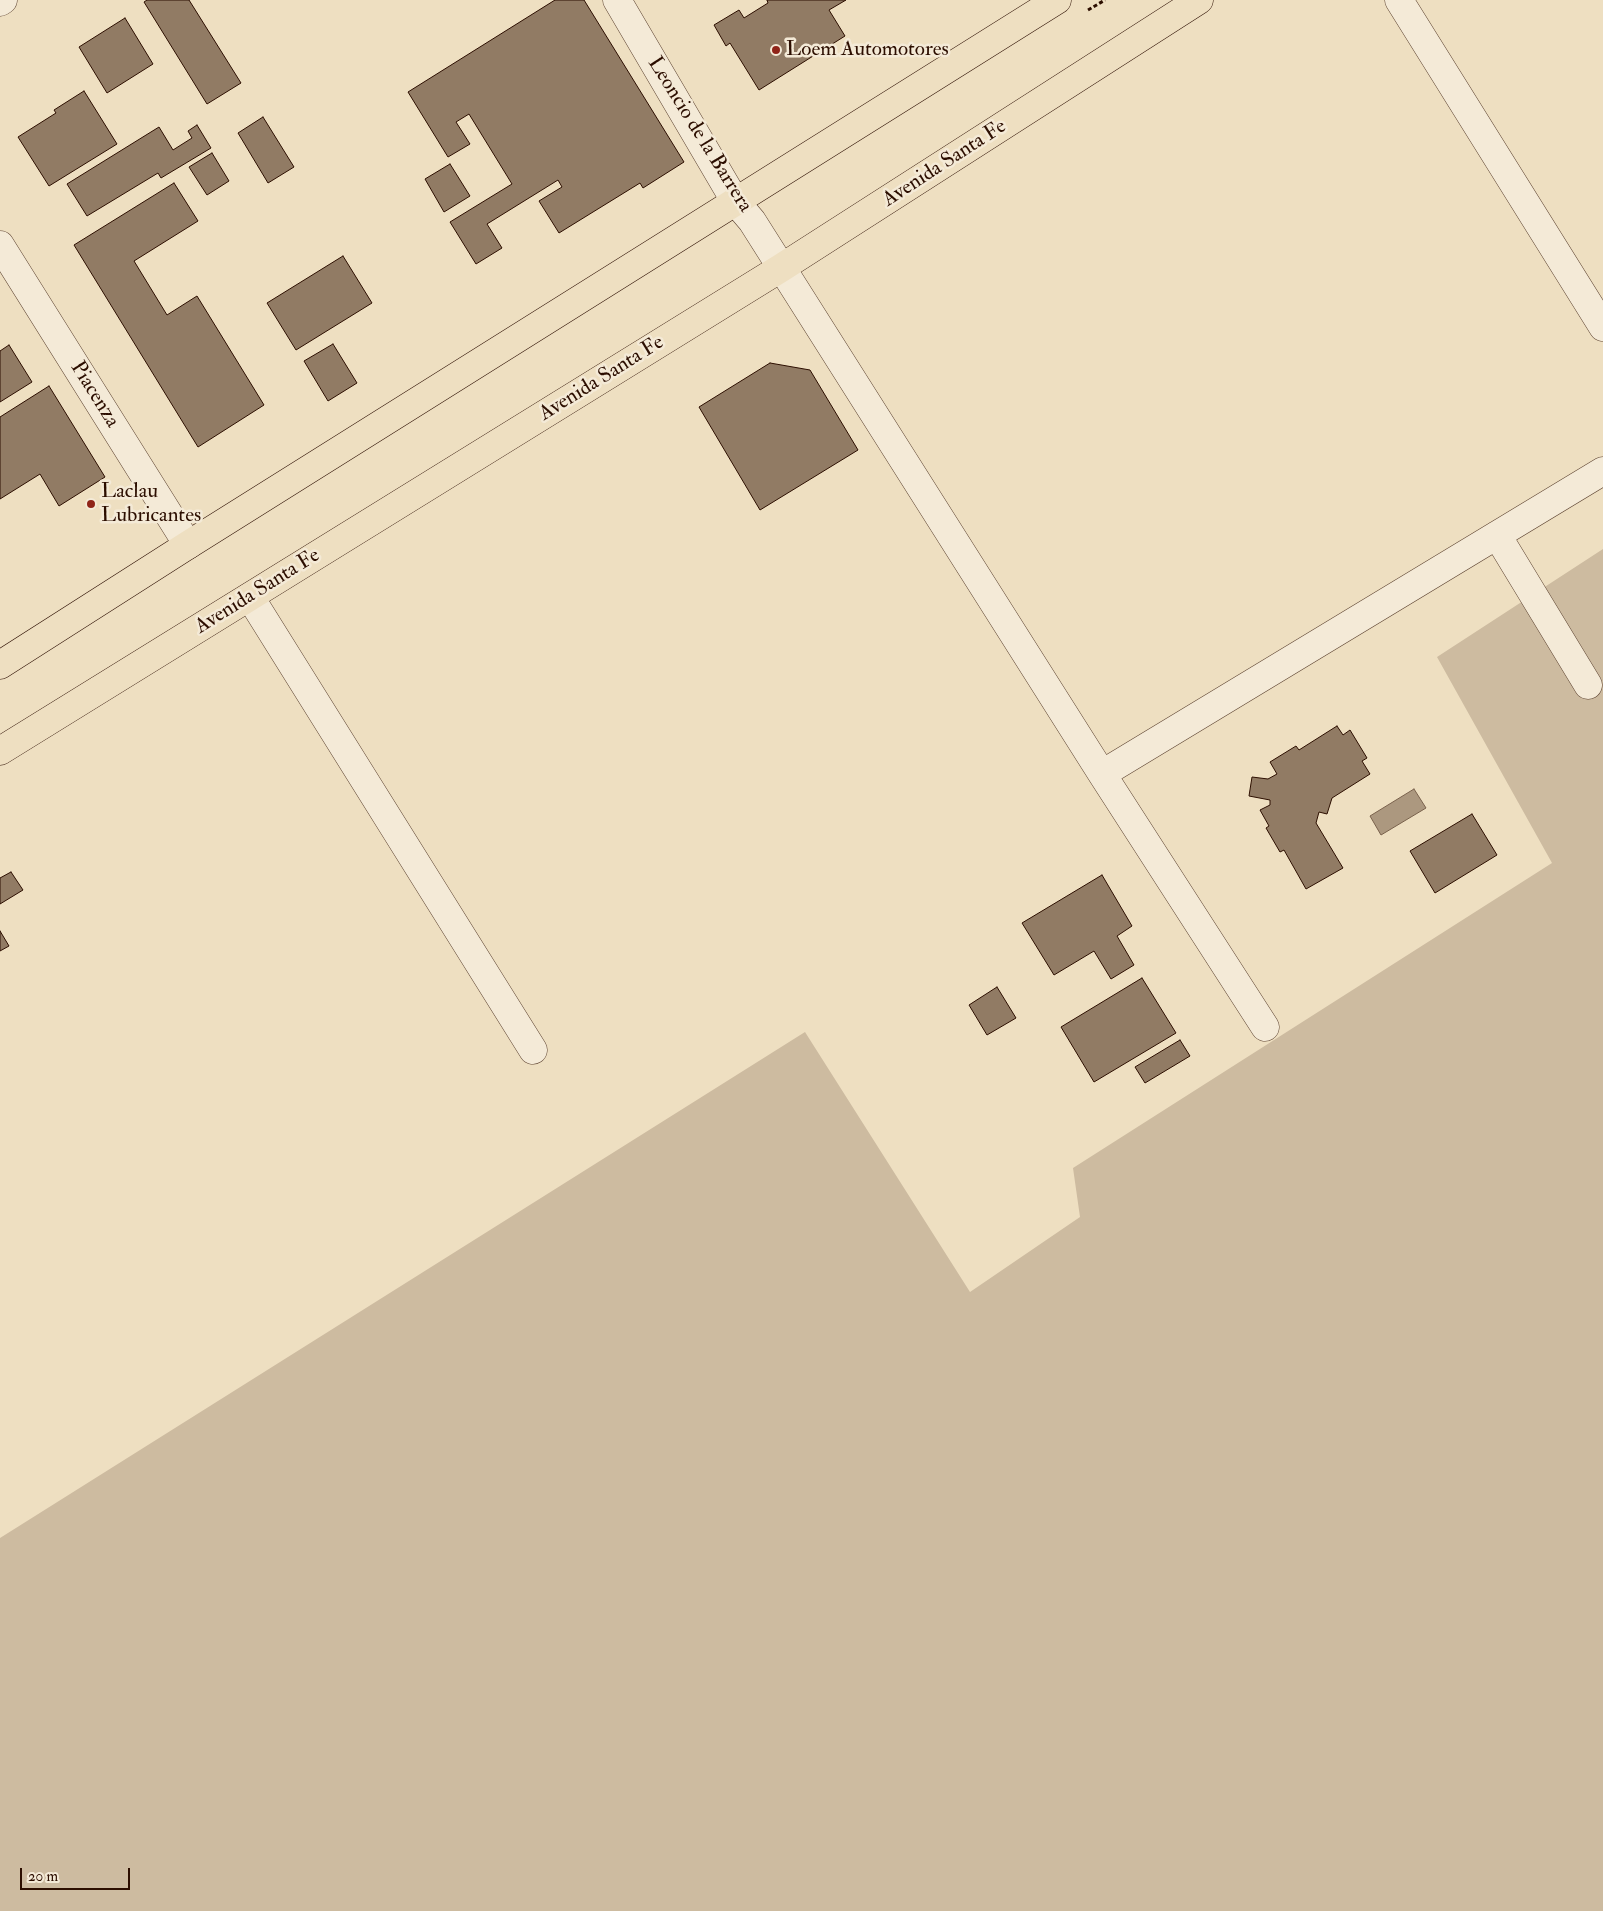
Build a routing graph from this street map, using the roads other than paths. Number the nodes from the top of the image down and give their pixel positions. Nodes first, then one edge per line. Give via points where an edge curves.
1 (3, 0) edge
2 (617, 0) edge
3 (1057, 0) edge
4 (1199, 0) edge
5 (1399, 0) edge
6 (0, 2) edge
7 (735, 201) junction
8 (0, 245) edge
9 (782, 268) junction
10 (1603, 327) edge
11 (1603, 471) edge
12 (1497, 535) junction
13 (188, 545) junction
14 (250, 597) junction
15 (0, 666) edge
16 (1588, 685) dead end
17 (0, 751) edge
18 (1102, 774) junction
19 (1265, 1027) dead end
20 (533, 1050) dead end

1 - 6 street
2 - 7 street, Leoncio de la Barrera
3 - 7 main road
4 - 9 main road, Avenida Santa Fe
5 - 10 street
7 - 9 street, Leoncio de la Barrera
7 - 13 main road
8 - 13 street, Piacenza
9 - 14 main road, Avenida Santa Fe
9 - 18 street, Leoncio de la Barrera
11 - 12 street
12 - 16 street
12 - 18 street
13 - 15 main road
14 - 17 main road, Avenida Santa Fe
14 - 20 street
18 - 19 street, Leoncio de la Barrera

